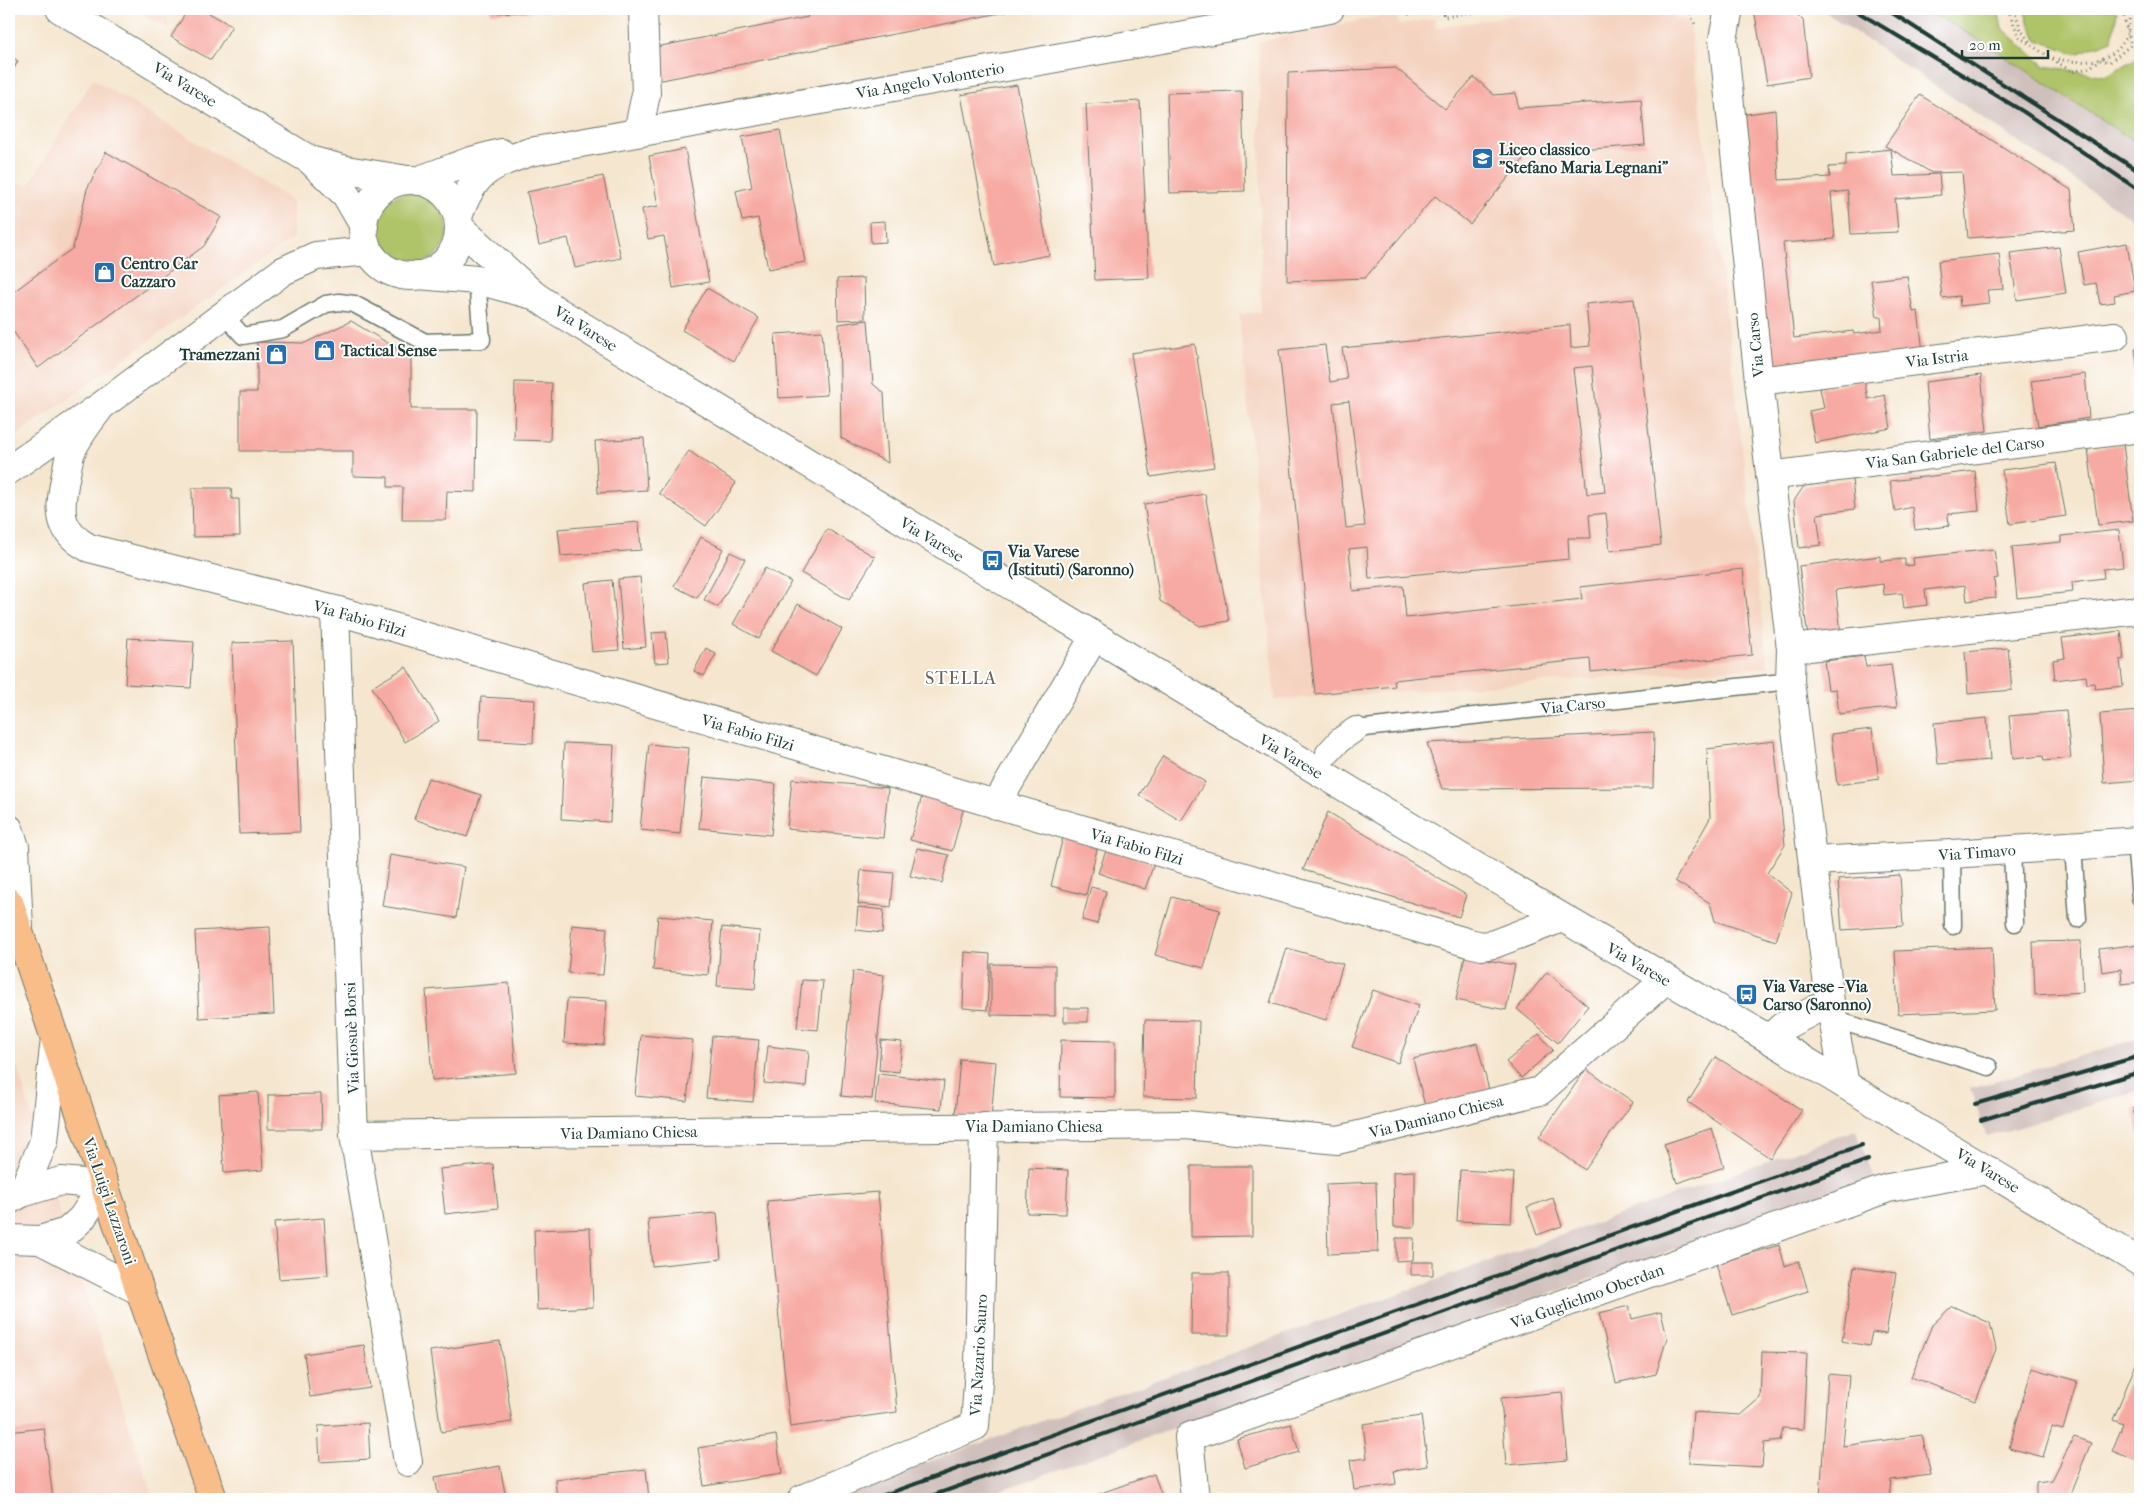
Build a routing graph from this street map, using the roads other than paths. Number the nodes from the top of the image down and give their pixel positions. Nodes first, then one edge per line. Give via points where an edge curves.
1 (60, 9) edge
2 (643, 9) edge
3 (1330, 9) edge
4 (1728, 9) edge
5 (638, 132) junction
6 (530, 152) junction
7 (310, 160) junction
8 (413, 181) junction
9 (458, 222) junction
10 (366, 239) junction
11 (418, 275) junction
12 (477, 280) junction
13 (534, 295) junction
14 (224, 315) junction
15 (2115, 336) dead end
16 (1759, 381) junction
17 (101, 406) junction
18 (2140, 428) edge
19 (9, 470) edge
20 (1770, 476) junction
21 (335, 610) junction
22 (2130, 612) dead end
23 (1094, 637) junction
24 (1791, 649) junction
25 (1790, 681) junction
26 (1356, 729) joint
27 (1328, 753) dead end
28 (996, 805) junction
29 (9, 829) edge
30 (2138, 841) edge
31 (2073, 846) junction
32 (2012, 850) junction
33 (1952, 854) junction
34 (1813, 861) junction
35 (2140, 898) edge
36 (9, 902) edge
37 (1562, 918) junction
38 (2078, 919) dead end
39 (2015, 923) dead end
40 (1953, 926) dead end
41 (19, 932) junction
42 (1666, 979) junction
43 (1832, 1011) junction
44 (55, 1038) junction
45 (1769, 1039) junction
46 (1989, 1067) dead end
47 (1845, 1085) junction
48 (984, 1127) junction
49 (354, 1136) junction
50 (1988, 1170) junction
51 (104, 1185) junction
52 (15, 1197) edge
53 (9, 1239) edge
54 (40, 1240) junction
55 (2140, 1262) edge
56 (140, 1291) junction
57 (408, 1462) dead end
58 (212, 1499) edge
59 (802, 1499) edge
60 (1195, 1499) edge

1 - 7 street, Via Varese
2 - 5 street via 646,94
3 - 5 street, Via Angelo Volonterio
4 - 16 street, Via Carso via 1723,39
5 - 6 street, Via Angelo Volonterio
6 - 8 street, Via Angelo Volonterio via 485,157
6 - 9 street, Via Angelo Volonterio via 488,169 472,185
7 - 8 street, Via Varese via 346,170
7 - 10 street, Via Varese via 346,195
8 - 9 street via 442,192 450,200
8 - 10 street via 396,183 378,194 368,208
9 - 11 street via 456,244 447,260 432,271
9 - 13 street, Via Varese
10 - 11 street via 379,264 389,271
10 - 14 street via 283,271
11 - 12 street
12 - 13 street
12 - 14 lane via 482,340 425,342 354,304 339,302 326,304 283,329 243,336
13 - 23 street, Via Varese
14 - 17 street
15 - 16 street, Via Istria
16 - 20 street, Via Carso
17 - 19 street
17 - 21 street, Via Fabio Filzi via 71,452 61,499 61,515 66,529 76,541 89,548
18 - 20 street, Via San Gabriele del Carso
20 - 24 street, Via Carso
21 - 28 street, Via Fabio Filzi
21 - 49 street, Via Giosuè Borsi
22 - 24 street
23 - 28 street
23 - 37 street, Via Varese
24 - 25 street, Via Carso
25 - 26 lane, Via Carso
25 - 34 street, Via Carso
26 - 27 street
28 - 37 street, Via Fabio Filzi via 1482,946
29 - 41 street via 15,847
30 - 31 street, Via Timavo
30 - 35 lane
31 - 32 street, Via Timavo
31 - 38 lane
32 - 33 street, Via Timavo
32 - 39 lane
33 - 34 street, Via Timavo
33 - 40 lane
34 - 43 street, Via Carso
36 - 41 main road, Via Luigi Lazzaroni
37 - 42 street, Via Varese
41 - 44 main road, Via Luigi Lazzaroni
42 - 45 street, Via Varese
42 - 48 street, Via Damiano Chiesa via 1540,1091 1338,1140 1186,1126
43 - 45 street via 1782,1027
43 - 46 lane
43 - 47 street, Via Carso
44 - 51 main road, Via Luigi Lazzaroni
44 - 52 street via 44,1142
45 - 47 street, Via Varese
47 - 50 street, Via Varese
48 - 49 street, Via Damiano Chiesa
48 - 59 street, Via Nazario Sauro via 975,1426
49 - 57 street, Via Giosuè Borsi
50 - 55 street, Via Varese
50 - 60 street, Via Guglielmo Oberdan via 1888,1188 1189,1437
51 - 52 street via 61,1181
51 - 54 street via 82,1218 67,1232
51 - 56 main road, Via Luigi Lazzaroni
53 - 54 street
54 - 56 street
56 - 58 main road, Via Luigi Lazzaroni

